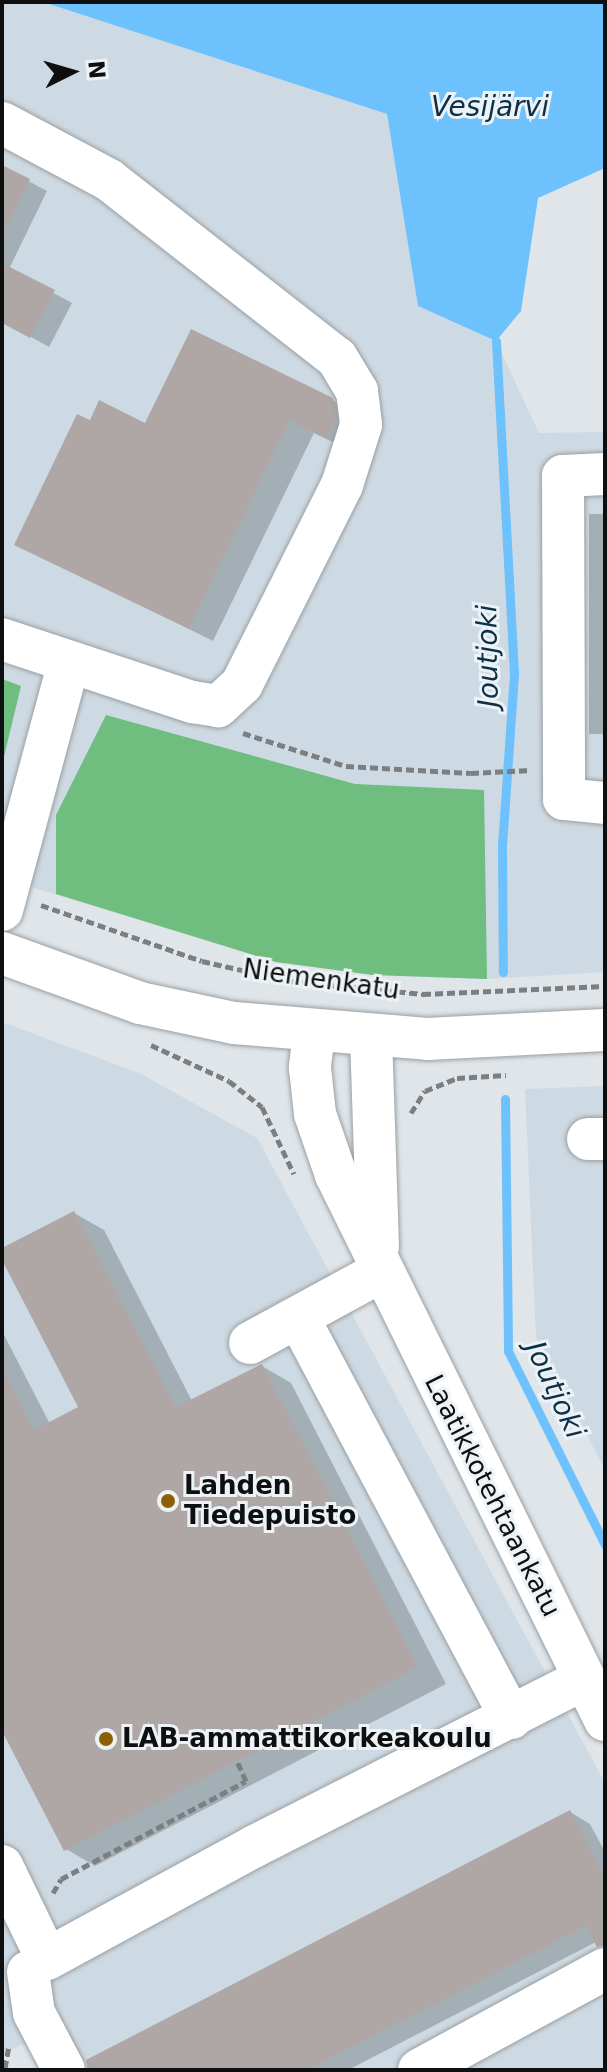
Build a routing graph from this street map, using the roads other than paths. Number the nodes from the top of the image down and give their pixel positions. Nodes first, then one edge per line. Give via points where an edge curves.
1 (2, 123) edge
2 (605, 474) edge
3 (2, 639) edge
4 (69, 662) junction
5 (605, 803) edge
6 (5, 902) edge
7 (2, 953) edge
8 (605, 1030) edge
9 (314, 1033) junction
10 (371, 1036) junction
11 (380, 1272) junction
12 (299, 1319) junction
13 (250, 1343) dead end
14 (584, 1679) junction
15 (511, 1718) junction
16 (605, 1720) edge
17 (2, 1866) edge
18 (605, 1969) edge
19 (28, 1972) dead end
20 (64, 2070) edge
21 (419, 2070) edge

1 - 4 street via 109,180 337,358 357,391 361,425 342,485 242,684 218,706
2 - 5 street via 563,476 564,799
3 - 4 street
4 - 6 street
7 - 9 street, Niemenkatu via 140,1003
8 - 10 street, Niemenkatu via 427,1039
9 - 10 street, Niemenkatu
9 - 11 street, Laatikkotehtaankatu via 310,1068 315,1114
10 - 11 street, Laatikkotehtaankatu
11 - 12 street
11 - 14 street, Laatikkotehtaankatu
12 - 13 street
12 - 15 street
14 - 15 street
14 - 16 street, Laatikkotehtaankatu
15 - 17 street via 255,1846 47,1959
18 - 21 street
19 - 20 street via 34,2013

